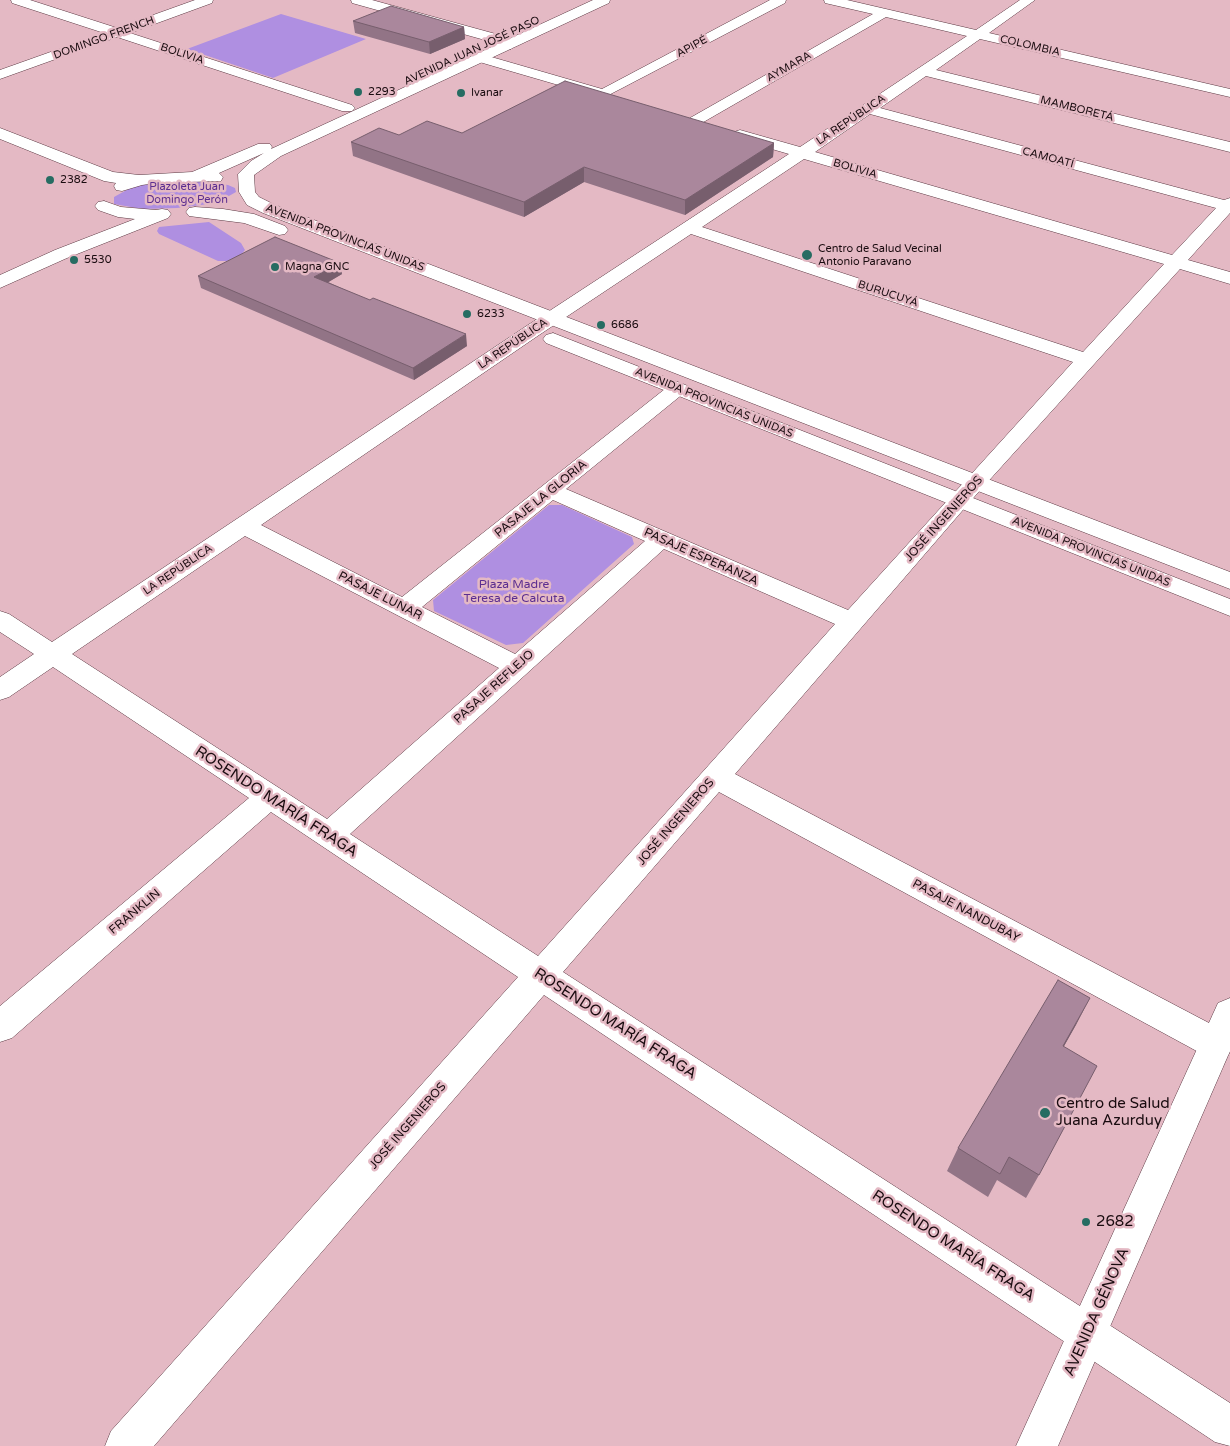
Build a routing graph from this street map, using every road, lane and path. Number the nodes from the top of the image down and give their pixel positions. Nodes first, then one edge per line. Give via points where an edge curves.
1 (207, 0) edge
2 (357, 0) edge
3 (583, 0) edge
4 (604, 0) edge
5 (780, 0) edge
6 (830, 0) edge
7 (1028, 0) edge
8 (18, 2) edge
9 (884, 12) junction
10 (118, 32) junction
11 (978, 34) junction
12 (502, 42) junction
13 (481, 58) junction
14 (924, 71) junction
15 (0, 75) edge
16 (1230, 93) edge
17 (603, 94) junction
18 (622, 99) edge
19 (347, 108) junction
20 (868, 109) junction
21 (677, 116) edge
22 (695, 121) junction
23 (0, 133) edge
24 (1230, 147) edge
25 (0, 149) edge
26 (801, 154) junction
27 (198, 176) junction
28 (139, 180) junction
29 (78, 182) dead end
30 (246, 188) junction
31 (102, 199) junction
32 (1229, 205) edge
33 (195, 212) junction
34 (162, 214) junction
35 (689, 228) junction
36 (61, 254) junction
37 (1177, 262) junction
38 (1230, 278) edge
39 (402, 279) dead end
40 (0, 282) edge
41 (476, 309) dead end
42 (542, 324) junction
43 (1086, 360) junction
44 (677, 389) junction
45 (551, 491) junction
46 (968, 491) junction
47 (244, 526) junction
48 (661, 539) junction
49 (1230, 582) edge
50 (404, 608) junction
51 (1230, 608) edge
52 (0, 620) edge
53 (852, 622) junction
54 (53, 655) junction
55 (517, 666) junction
56 (0, 690) edge
57 (716, 777) junction
58 (269, 797) junction
59 (328, 836) junction
60 (541, 975) junction
61 (0, 1027) edge
62 (1223, 1028) edge
63 (1087, 1334) junction
64 (1230, 1427) edge
65 (126, 1446) edge
66 (1037, 1446) edge

1 - 10 street, DOMINGO FRENCH
2 - 12 street
3 - 12 street, AVENIDA JUAN JOSÉ PASO
4 - 12 street, AVENIDA JUAN JOSÉ PASO
5 - 17 street, APIPÉ
6 - 9 street, COLOMBIA
7 - 11 street, LA REPÚBLICA
8 - 10 street, BOLIVIA
9 - 11 street, COLOMBIA
9 - 22 street, AYMARA
10 - 15 street, DOMINGO FRENCH
10 - 19 street, BOLIVIA
11 - 14 street, LA REPÚBLICA
11 - 16 street, COLOMBIA
12 - 13 street, AVENIDA JUAN JOSÉ PASO
12 - 19 street, AVENIDA JUAN JOSÉ PASO
13 - 17 street
13 - 30 street, AVENIDA JUAN JOSÉ PASO via 275,154 246,174
14 - 20 street, LA REPÚBLICA
14 - 24 street, MAMBORETÁ
17 - 18 street
19 - 27 street, AVENIDA JUAN JOSÉ PASO
20 - 26 street, LA REPÚBLICA
20 - 32 street, CAMOATÍ
21 - 22 street, BOLIVIA
22 - 26 street, BOLIVIA
23 - 28 street via 110,178
25 - 29 street
26 - 35 street, LA REPÚBLICA
26 - 37 street, BOLIVIA
27 - 28 street
27 - 30 street via 224,178
28 - 31 street
30 - 33 street via 226,205
30 - 42 street, AVENIDA PROVINCIAS UNIDAS via 253,201 269,209
31 - 34 street via 118,212
31 - 36 street via 94,223
32 - 37 street, JOSÉ INGENIEROS
33 - 34 street
33 - 39 street, AVENIDA PROVINCIAS UNIDAS via 248,218
34 - 36 street
35 - 42 street, LA REPÚBLICA
35 - 43 street, BURUCUYÁ
36 - 40 street
37 - 38 street, BOLIVIA
37 - 43 street, JOSÉ INGENIEROS
41 - 42 street, AVENIDA PROVINCIAS UNIDAS
42 - 44 street, AVENIDA PROVINCIAS UNIDAS
42 - 46 street, AVENIDA PROVINCIAS UNIDAS
42 - 47 street, LA REPÚBLICA
43 - 46 street, JOSÉ INGENIEROS
44 - 45 street, PASAJE LA GLORIA
44 - 46 street, AVENIDA PROVINCIAS UNIDAS
45 - 48 street, PASAJE ESPERANZA
45 - 50 street, PASAJE LA GLORIA
46 - 49 street, AVENIDA PROVINCIAS UNIDAS
46 - 51 street, AVENIDA PROVINCIAS UNIDAS
46 - 53 street, JOSÉ INGENIEROS
47 - 50 street, PASAJE LUNAR
47 - 54 street, LA REPÚBLICA
48 - 53 street, PASAJE ESPERANZA
48 - 55 street, PASAJE REFLEJO
50 - 55 street, PASAJE LUNAR
52 - 54 street, ROSENDO MARÍA FRAGA
53 - 57 street, JOSÉ INGENIEROS
54 - 56 street, LA REPÚBLICA
54 - 58 street, ROSENDO MARÍA FRAGA
55 - 59 street, PASAJE REFLEJO
57 - 60 street, JOSÉ INGENIEROS
57 - 62 street, PASAJE NANDUBAY
58 - 59 street, ROSENDO MARÍA FRAGA
58 - 61 street, FRANKLIN
59 - 60 street, ROSENDO MARÍA FRAGA
60 - 63 street, ROSENDO MARÍA FRAGA
60 - 65 street, JOSÉ INGENIEROS
62 - 63 street, AVENIDA GÉNOVA
63 - 64 street, ROSENDO MARÍA FRAGA
63 - 66 street, AVENIDA GÉNOVA

